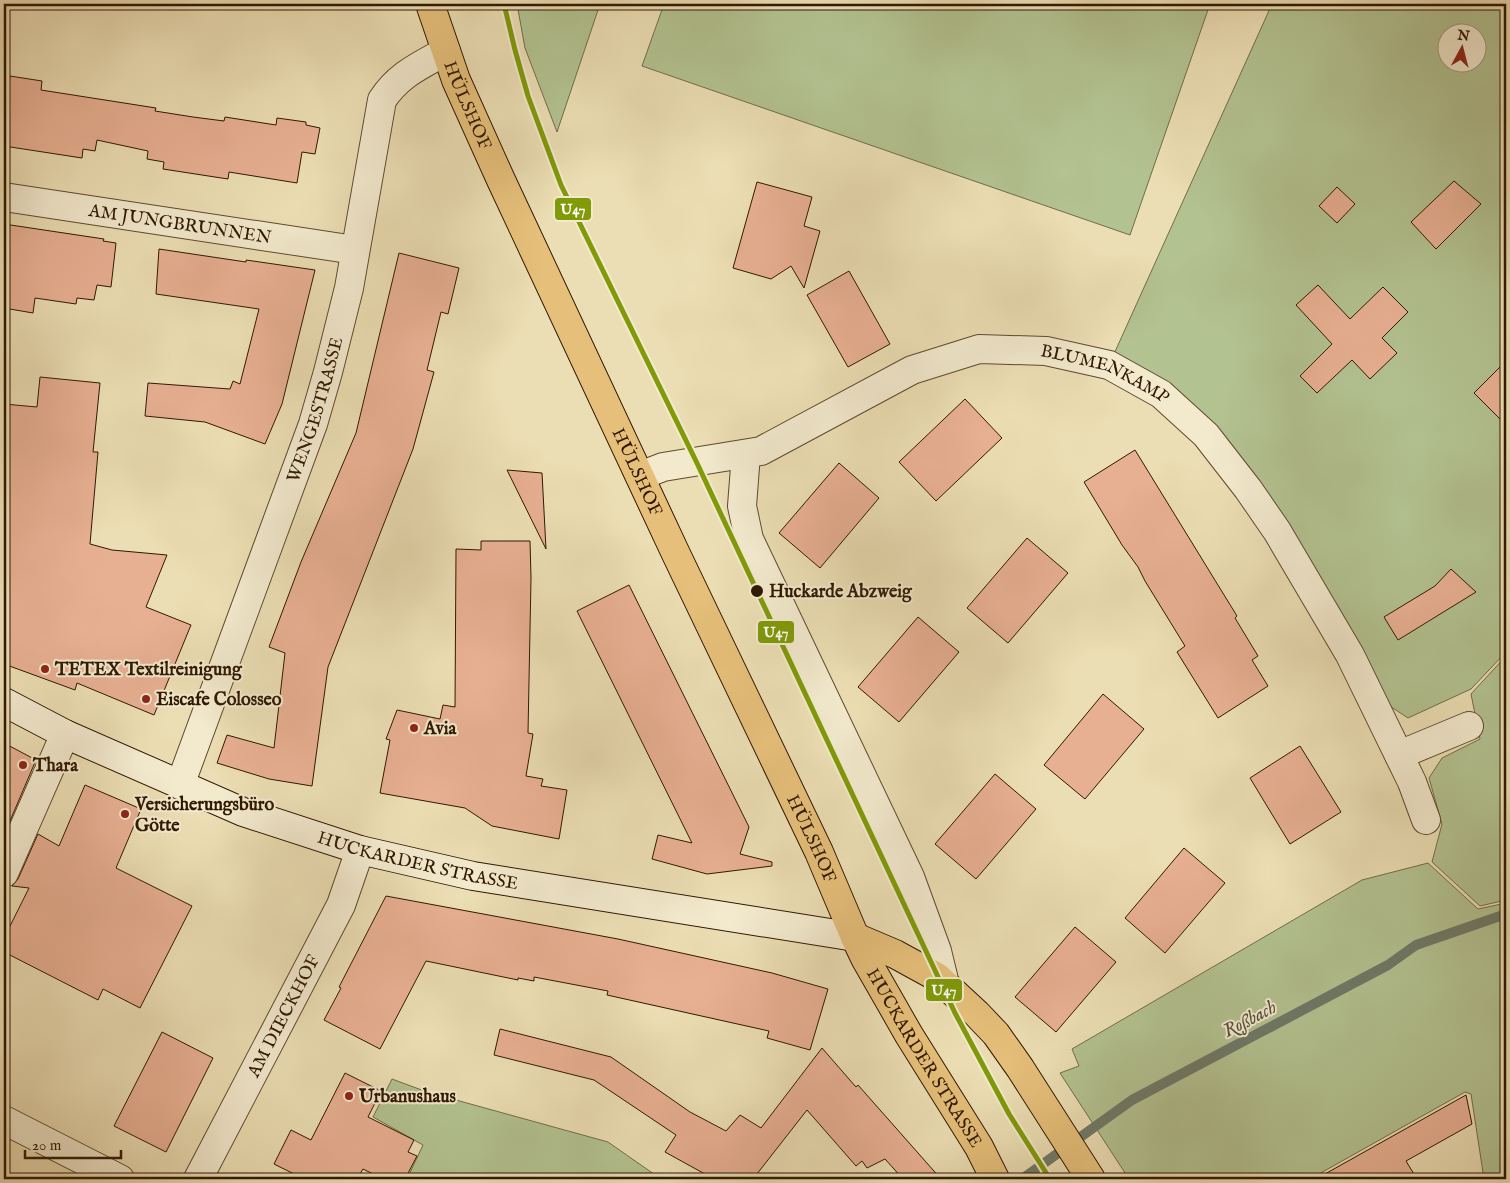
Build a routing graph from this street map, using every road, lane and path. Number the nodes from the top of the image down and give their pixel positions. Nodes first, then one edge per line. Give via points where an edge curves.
1 (430, 4) edge
2 (446, 51) junction
3 (4, 197) edge
4 (355, 250) junction
5 (746, 454) junction
6 (640, 476) junction
7 (4, 702) edge
8 (1469, 726) dead end
9 (65, 734) junction
10 (1399, 754) junction
11 (180, 784) junction
12 (1426, 820) dead end
13 (360, 850) junction
14 (4, 874) edge
15 (855, 937) junction
16 (945, 984) junction
17 (4, 1120) edge
18 (991, 1172) edge
19 (1088, 1175) edge
20 (120, 1179) edge
21 (198, 1179) edge

1 - 2 main road, HÜLSHOF
2 - 4 street, WENGESTRASSE via 408,72 391,86 382,100
2 - 6 main road, HÜLSHOF via 497,172
3 - 4 street, AM JUNGBRUNNEN
4 - 11 street, WENGESTRASSE via 347,297 313,424
5 - 6 street, BLUMENKAMP via 663,467
5 - 10 street, BLUMENKAMP via 774,445 912,370 979,349 1046,352 1109,365 1161,394 1206,435 1248,489 1277,531 1350,655
5 - 16 street via 742,506 750,539 910,877 937,951
6 - 15 main road, HÜLSHOF via 819,852
7 - 9 street, HUCKARDER STRASSE
8 - 10 street
9 - 11 street, HUCKARDER STRASSE
9 - 14 street
10 - 12 street, BLUMENKAMP
11 - 13 street, HUCKARDER STRASSE via 243,812
13 - 15 street, HUCKARDER STRASSE via 474,876
13 - 21 street, AM DIECKHOF via 341,905
15 - 16 main road, HUCKARDER STRASSE via 895,954
15 - 18 main road, HUCKARDER STRASSE
16 - 19 main road, HUCKARDER STRASSE via 996,1034
17 - 20 street

